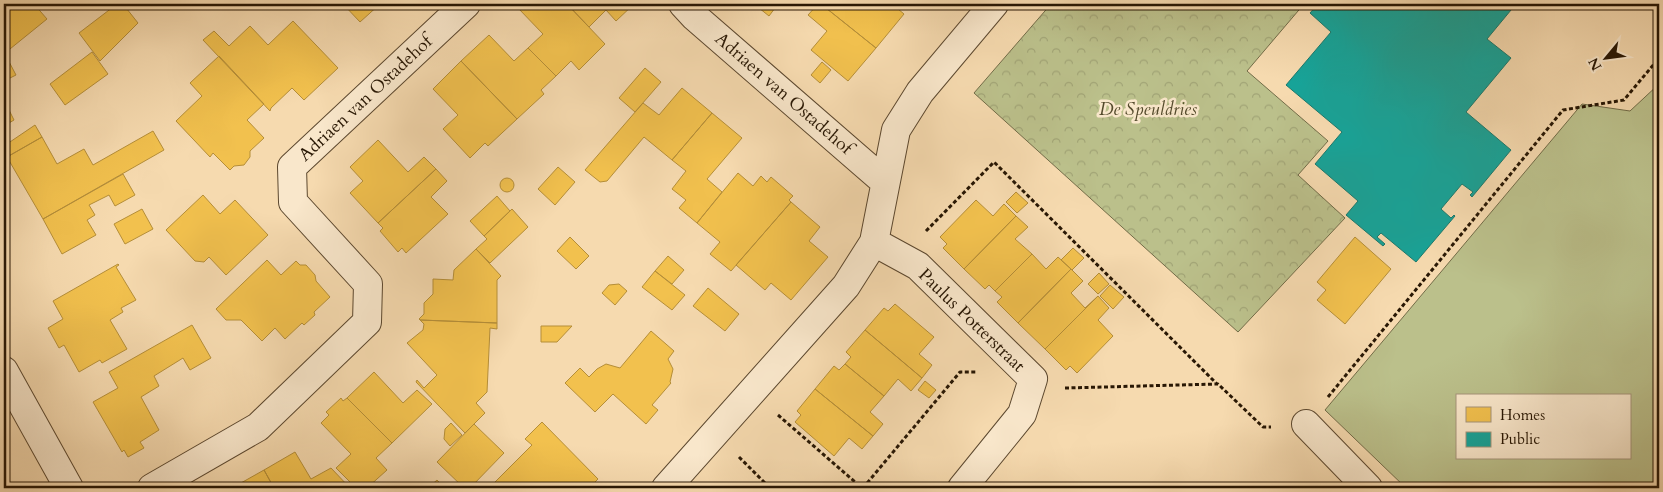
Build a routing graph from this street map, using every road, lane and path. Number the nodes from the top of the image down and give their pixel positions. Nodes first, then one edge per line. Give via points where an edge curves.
1 (466, 4) edge
2 (683, 4) edge
3 (994, 4) edge
4 (1659, 58) edge
5 (885, 182) junction
6 (874, 242) junction
7 (900, 256) junction
8 (4, 371) edge
9 (1027, 379) junction
10 (1218, 384) junction
11 (751, 392) junction
12 (1306, 424) junction
13 (714, 434) junction
14 (69, 488) edge
15 (152, 488) edge
16 (666, 488) edge
17 (770, 488) edge
18 (863, 488) edge
19 (962, 488) edge
20 (1368, 488) edge

1 - 15 street, Adriaen van Ostadehof via 292,167 293,202 368,284 367,322 258,427
2 - 5 street, Adriaen van Ostadehof
3 - 5 street via 920,92 896,130
4 - 12 path via 1624,100 1563,110
5 - 6 street
6 - 7 street, Paulus Potterstraat
6 - 11 street via 846,286
7 - 9 street, Paulus Potterstraat via 918,266
7 - 10 path via 994,162
8 - 14 street
9 - 10 path
9 - 18 path via 960,372
9 - 19 street, Paulus Potterstraat via 1022,414
10 - 12 path via 1263,427
11 - 13 street
11 - 18 path
12 - 20 street
13 - 16 street
13 - 17 path

